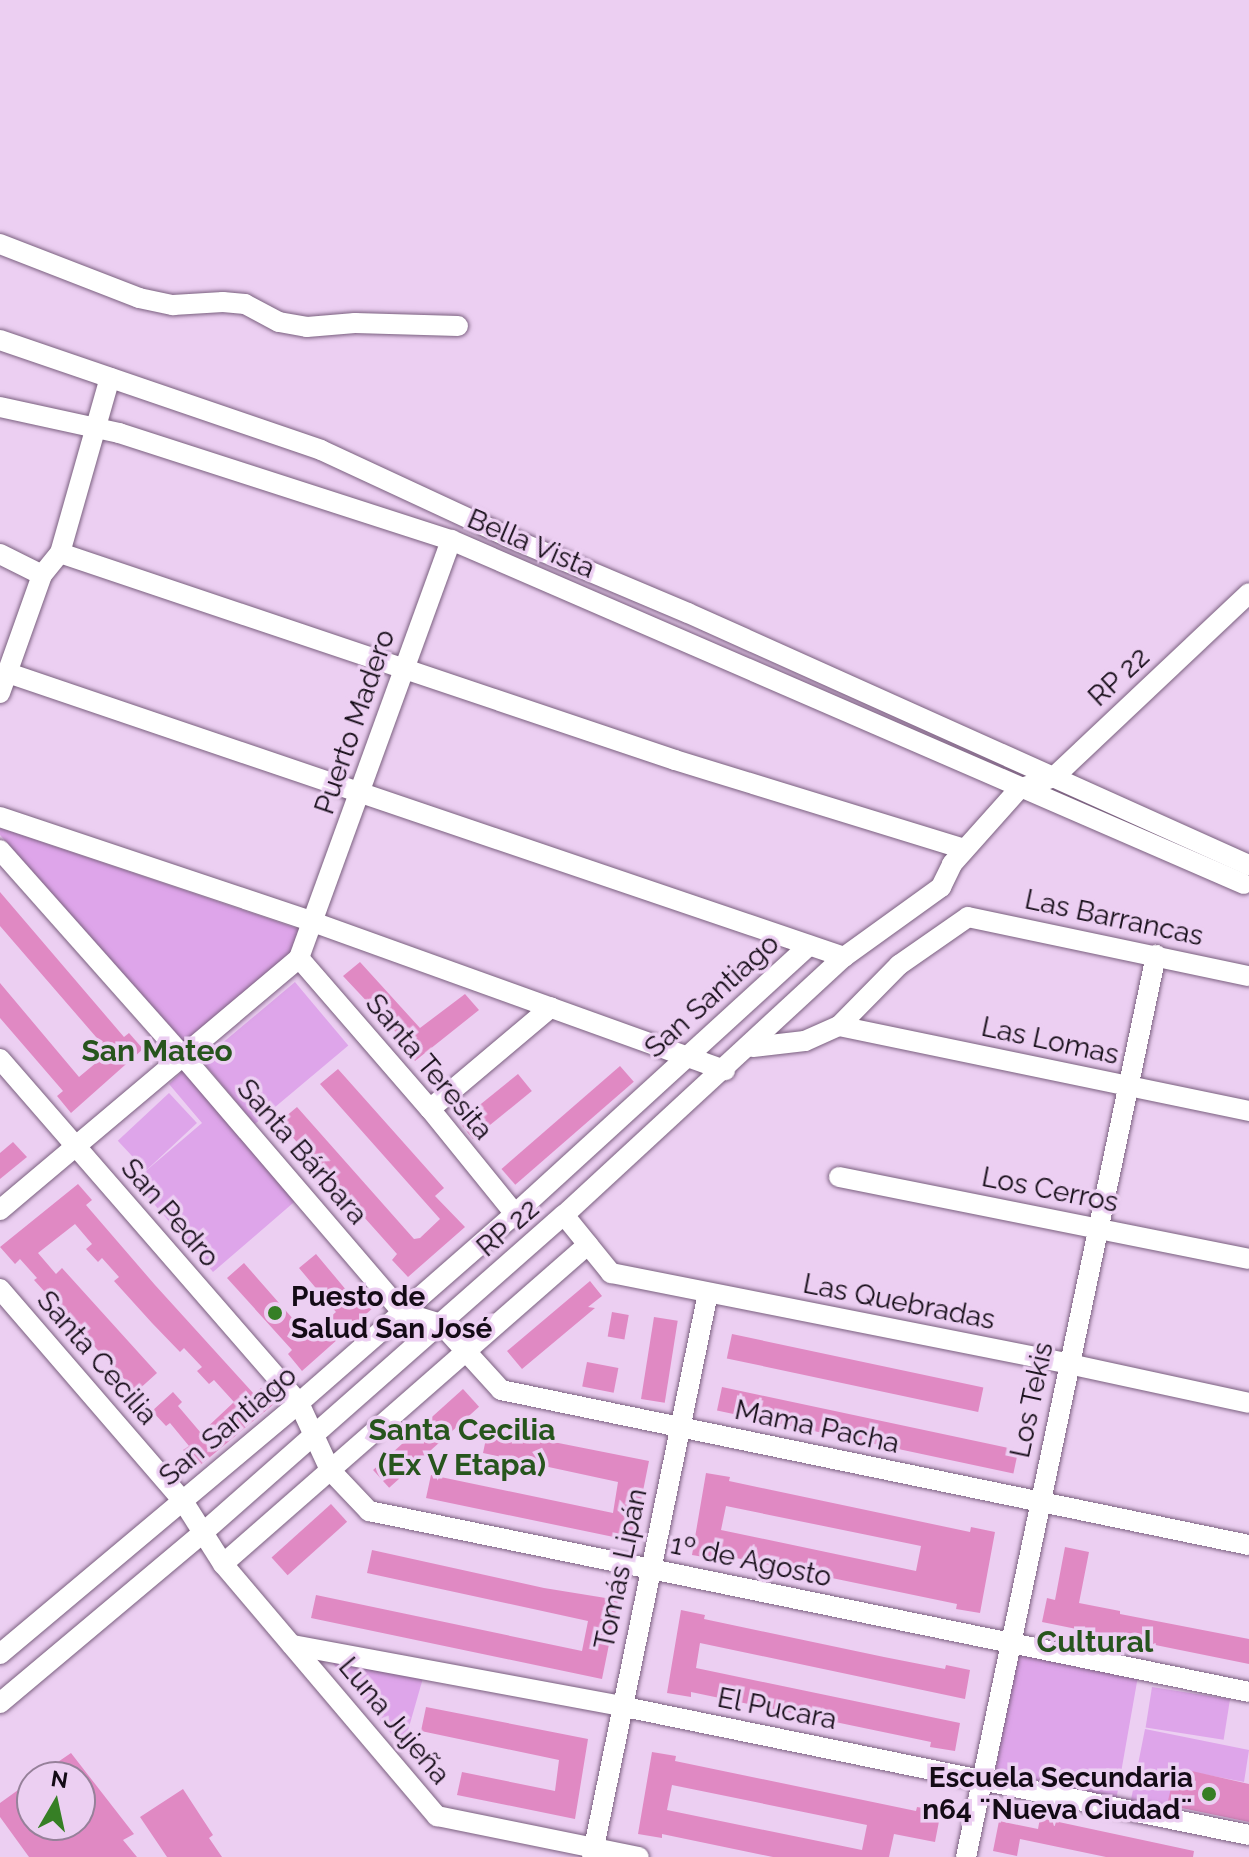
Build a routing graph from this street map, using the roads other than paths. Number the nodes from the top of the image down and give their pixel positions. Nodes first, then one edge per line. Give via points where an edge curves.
1 (0, 244) edge
2 (458, 326) dead end
3 (0, 340) edge
4 (110, 378) junction
5 (0, 407) edge
6 (97, 427) junction
7 (451, 540) junction
8 (60, 553) junction
9 (0, 554) edge
10 (42, 575) junction
11 (1249, 593) edge
12 (403, 669) junction
13 (8, 673) junction
14 (0, 693) edge
15 (1054, 777) junction
16 (1019, 789) junction
17 (362, 791) junction
18 (0, 817) edge
19 (965, 849) junction
20 (0, 850) edge
21 (1246, 874) edge
22 (313, 922) junction
23 (809, 946) junction
24 (1156, 955) junction
25 (844, 957) junction
26 (299, 958) junction
27 (1249, 976) edge
28 (551, 1007) junction
29 (839, 1026) junction
30 (753, 1047) dead end
31 (182, 1055) junction
32 (687, 1057) junction
33 (0, 1059) edge
34 (725, 1070) junction
35 (1128, 1086) junction
36 (430, 1109) junction
37 (1249, 1111) edge
38 (76, 1147) junction
39 (839, 1177) dead end
40 (0, 1210) edge
41 (515, 1214) junction
42 (564, 1215) junction
43 (1097, 1228) junction
44 (588, 1244) junction
45 (1249, 1259) edge
46 (0, 1289) edge
47 (708, 1293) junction
48 (402, 1312) junction
49 (441, 1324) junction
50 (466, 1352) junction
51 (1069, 1364) junction
52 (299, 1403) junction
53 (1249, 1403) edge
54 (679, 1427) junction
55 (314, 1436) junction
56 (330, 1470) junction
57 (183, 1501) junction
58 (1040, 1503) junction
59 (205, 1531) junction
60 (1249, 1545) edge
61 (223, 1564) junction
62 (649, 1569) junction
63 (1012, 1642) junction
64 (292, 1645) junction
65 (0, 1654) edge
66 (1249, 1692) edge
67 (0, 1703) edge
68 (620, 1706) junction
69 (985, 1779) junction
70 (1249, 1835) edge
71 (593, 1852) edge
72 (639, 1857) edge
73 (966, 1857) edge

1 - 2 street via 139,298 173,305 245,304 279,322 307,327
3 - 4 street
4 - 6 street
4 - 15 street via 321,450
5 - 6 street, Bella Vista
6 - 7 street, Bella Vista
6 - 8 street
7 - 12 street, Puerto Madero
7 - 16 street, Bella Vista
8 - 10 street
8 - 12 street
9 - 10 street
10 - 13 street
11 - 15 street, RP 22
12 - 17 street, Puerto Madero
12 - 19 street
13 - 14 street
13 - 17 street
15 - 16 street, RP 22
15 - 21 street
16 - 19 street
16 - 21 street, Bella Vista
17 - 22 street, Puerto Madero
17 - 23 street
18 - 22 street
19 - 25 street, RP 22 via 941,887
20 - 31 street, Santa Bárbara
22 - 26 street, Puerto Madero
22 - 28 street
23 - 25 street
23 - 32 street, San Santiago
24 - 27 street, Las Barrancas
24 - 29 street, Las Barrancas via 968,917 899,965
24 - 35 street, Los Tekis
25 - 34 street, RP 22
26 - 31 street
26 - 36 street, Santa Teresita
28 - 32 street
28 - 36 street
29 - 30 street via 805,1041
29 - 35 street, Las Lomas
31 - 38 street
31 - 48 street, Santa Bárbara
32 - 34 street
32 - 41 street, San Santiago
33 - 38 street, San Pedro
34 - 42 street, RP 22
35 - 37 street, Las Lomas
35 - 43 street, Los Tekis
36 - 41 street, Santa Teresita
38 - 40 street
38 - 52 street, San Pedro
39 - 43 street, Los Cerros
41 - 48 street, San Santiago
42 - 44 street, Las Quebradas
42 - 49 street, RP 22
43 - 45 street, Los Cerros
43 - 51 street, Los Tekis
44 - 47 street, Las Quebradas via 611,1273
44 - 50 street
46 - 57 street, Santa Cecilia
47 - 51 street, Las Quebradas
47 - 54 street, Tomás Lipán
48 - 49 street
48 - 52 street, San Santiago
49 - 50 street, Mama Pacha
49 - 55 street, RP 22
50 - 54 street, Mama Pacha via 501,1390
50 - 56 street
51 - 53 street, Las Quebradas
51 - 58 street, Los Tekis
52 - 55 street, 1º de Agosto
52 - 57 street, San Santiago
54 - 58 street, Mama Pacha
54 - 62 street, Tomás Lipán
55 - 56 street, 1º de Agosto
55 - 59 street, RP 22
56 - 61 street
56 - 62 street, 1º de Agosto via 369,1511
57 - 59 street, Luna Jujeña
57 - 65 street, San Santiago
58 - 60 street, Mama Pacha
58 - 63 street, Los Tekis
59 - 61 street, Luna Jujeña
59 - 67 street, RP 22
61 - 64 street, Luna Jujeña
62 - 63 street, 1º de Agosto
62 - 68 street, Tomás Lipán
63 - 66 street, 1º de Agosto
63 - 69 street, Los Tekis
64 - 68 street, El Pucara
64 - 71 street, Luna Jujeña via 437,1816
68 - 69 street, El Pucara
68 - 71 street, Tomás Lipán
69 - 70 street, El Pucara
69 - 73 street, Los Tekis
71 - 72 street, Luna Jujeña

